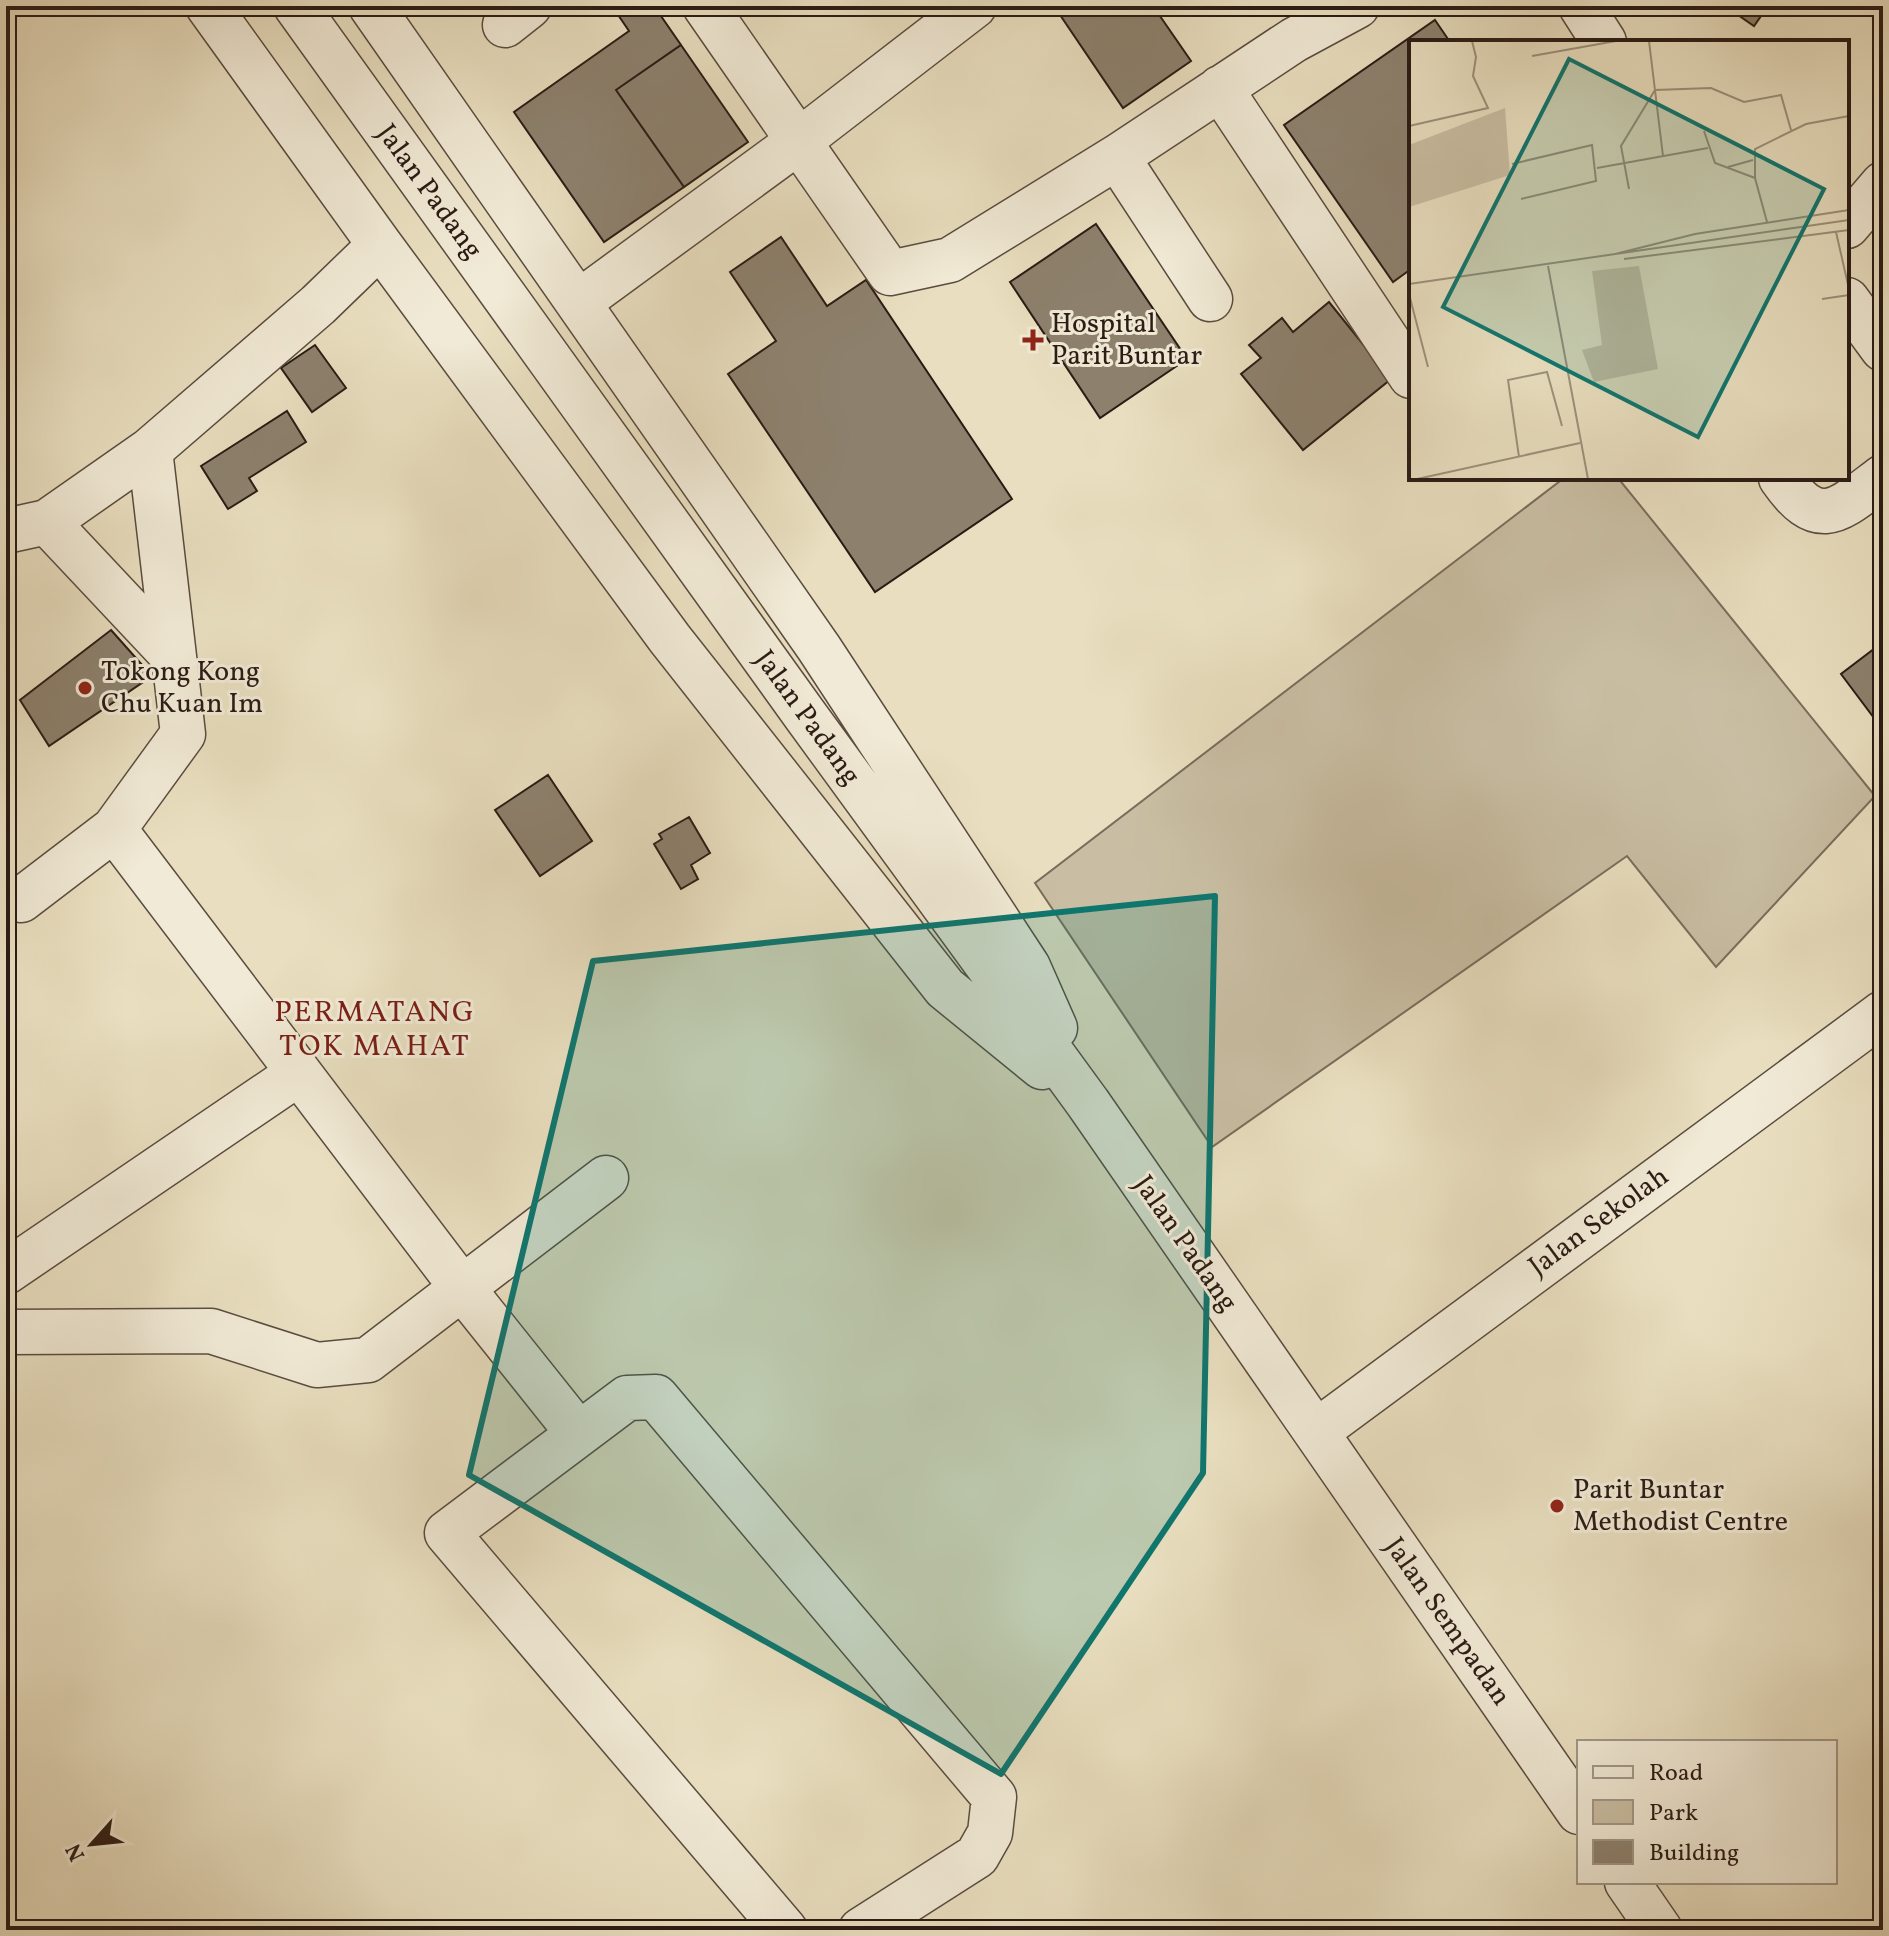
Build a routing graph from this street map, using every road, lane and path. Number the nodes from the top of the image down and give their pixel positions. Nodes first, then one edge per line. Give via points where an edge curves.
1 (208, 6) edge
2 (296, 6) edge
3 (371, 6) edge
4 (705, 6) edge
5 (974, 6) edge
6 (1357, 6) edge
7 (1581, 6) edge
8 (1603, 40) edge
9 (1220, 88) junction
10 (799, 141) junction
11 (1117, 157) junction
12 (1883, 184) edge
13 (1849, 224) edge
14 (380, 245) junction
15 (1210, 299) dead end
16 (579, 302) junction
17 (1849, 303) edge
18 (1883, 349) edge
19 (1409, 373) edge
20 (150, 450) junction
21 (1883, 477) edge
22 (1782, 480) edge
23 (26, 527) edge
24 (173, 656) junction
25 (114, 829) junction
26 (21, 900) dead end
27 (1883, 1013) edge
28 (299, 1073) junction
29 (1088, 1103) junction
30 (606, 1178) dead end
31 (6, 1272) edge
32 (463, 1289) junction
33 (6, 1332) edge
34 (1316, 1432) junction
35 (578, 1433) junction
36 (1577, 1809) edge
37 (1628, 1884) edge
38 (785, 1930) edge
39 (861, 1930) edge
40 (1660, 1930) edge

1 - 14 street
2 - 29 street, Jalan Padang
3 - 16 street
4 - 10 street
5 - 10 street
6 - 9 street
7 - 8 street
9 - 11 street
9 - 19 street
10 - 11 street via 890,273 950,260
10 - 16 street
11 - 15 street
12 - 13 street
14 - 20 street
14 - 29 street via 670,639 945,988
16 - 29 street via 819,648 1028,967
17 - 18 street
20 - 23 street
20 - 24 street
21 - 22 street via 1855,498 1822,511 1812,511 1796,499
23 - 24 street
24 - 25 street via 183,734
25 - 26 street
25 - 28 street
27 - 34 street, Jalan Sekolah
28 - 31 street
28 - 32 street
29 - 34 street, Jalan Padang
30 - 32 street
32 - 33 street via 368,1360 317,1365 211,1331
32 - 35 street
34 - 36 street, Jalan Sempadan
35 - 38 street via 447,1533
35 - 39 street via 627,1398 656,1397 994,1797 990,1833 977,1856
37 - 40 street

